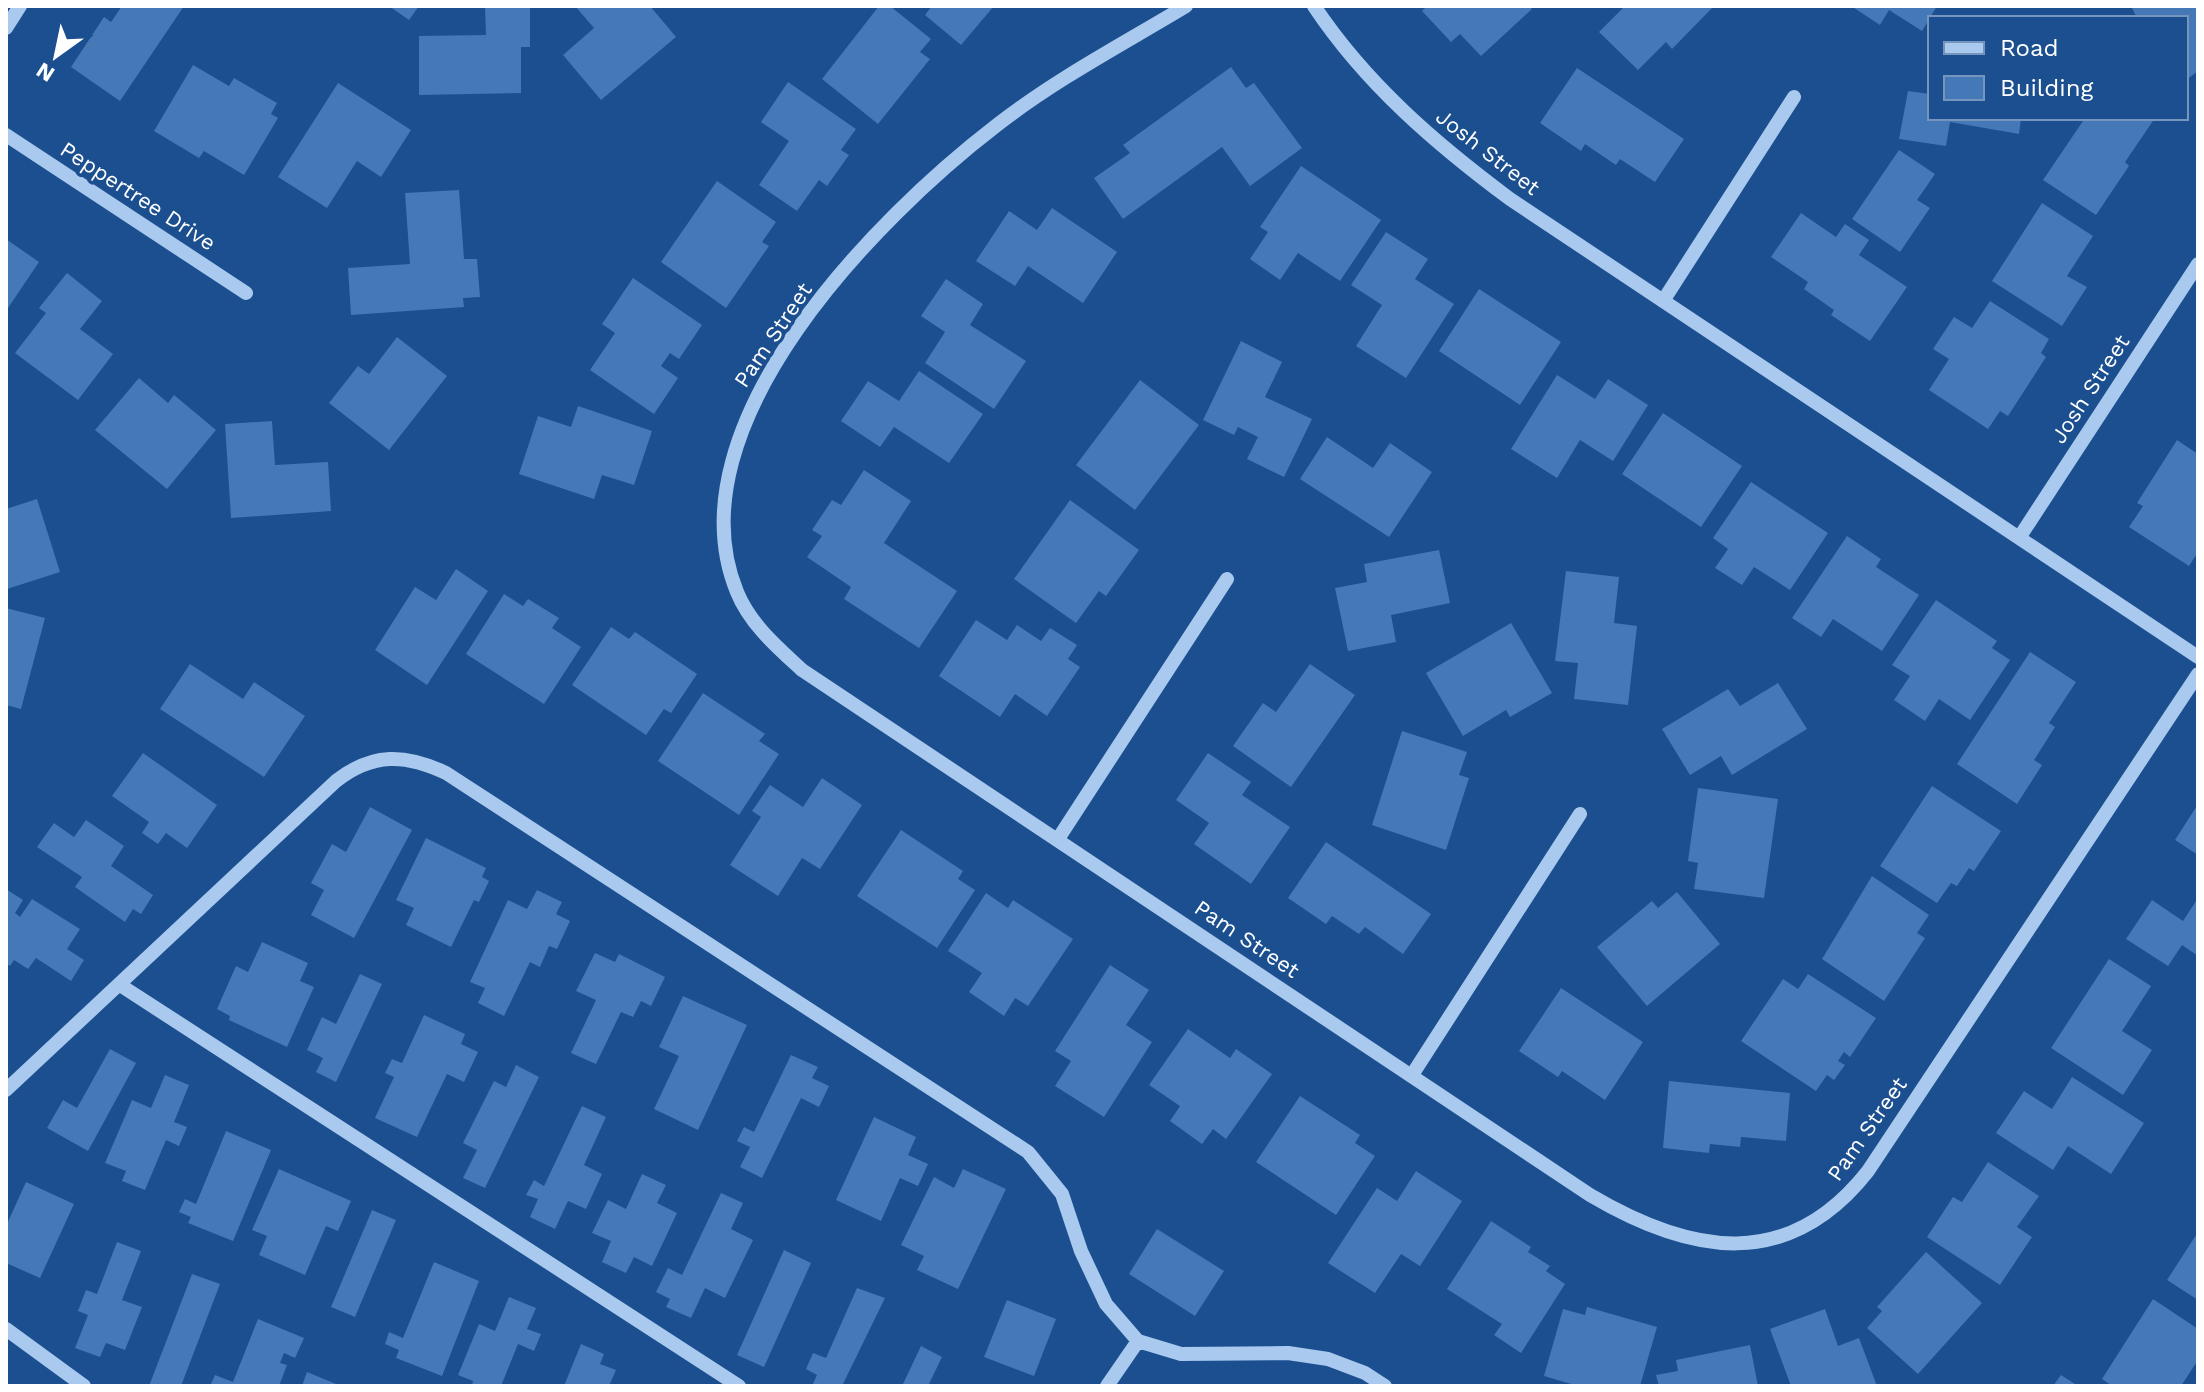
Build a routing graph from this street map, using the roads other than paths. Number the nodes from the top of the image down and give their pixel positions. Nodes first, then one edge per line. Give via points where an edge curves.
1 (20, 6) edge
2 (1186, 6) edge
3 (1314, 6) edge
4 (6, 28) edge
5 (1794, 97) dead end
6 (6, 135) edge
7 (2198, 264) edge
8 (246, 293) dead end
9 (1663, 301) junction
10 (2019, 538) junction
11 (1227, 579) dead end
12 (2198, 657) edge
13 (2198, 674) edge
14 (1580, 814) dead end
15 (1058, 839) junction
16 (120, 985) junction
17 (1412, 1075) junction
18 (6, 1090) edge
19 (6, 1329) edge
20 (1138, 1341) junction
21 (84, 1386) edge
22 (739, 1386) edge
23 (1107, 1386) edge
24 (1385, 1386) edge

1 - 4 street
2 - 15 street, Pam Street via 999,123 881,227 802,326 755,398 732,454 722,505 725,552 737,593 775,646 850,703
3 - 9 street, Josh Street via 1386,94 1434,142
5 - 9 street
6 - 8 street, Peppertree Drive
7 - 10 street, Josh Street
9 - 10 street, Josh Street
10 - 12 street, Josh Street
11 - 15 street
13 - 17 street, Pam Street via 1868,1171 1834,1210 1814,1223 1787,1236 1750,1243 1709,1243 1667,1234 1590,1195
14 - 17 street
15 - 17 street, Pam Street
16 - 18 street
16 - 20 street via 349,771 364,762 395,757 427,764 1028,1152 1062,1194 1106,1304
16 - 22 street
19 - 21 street
20 - 23 street
20 - 24 street via 1181,1354 1288,1353 1328,1359

